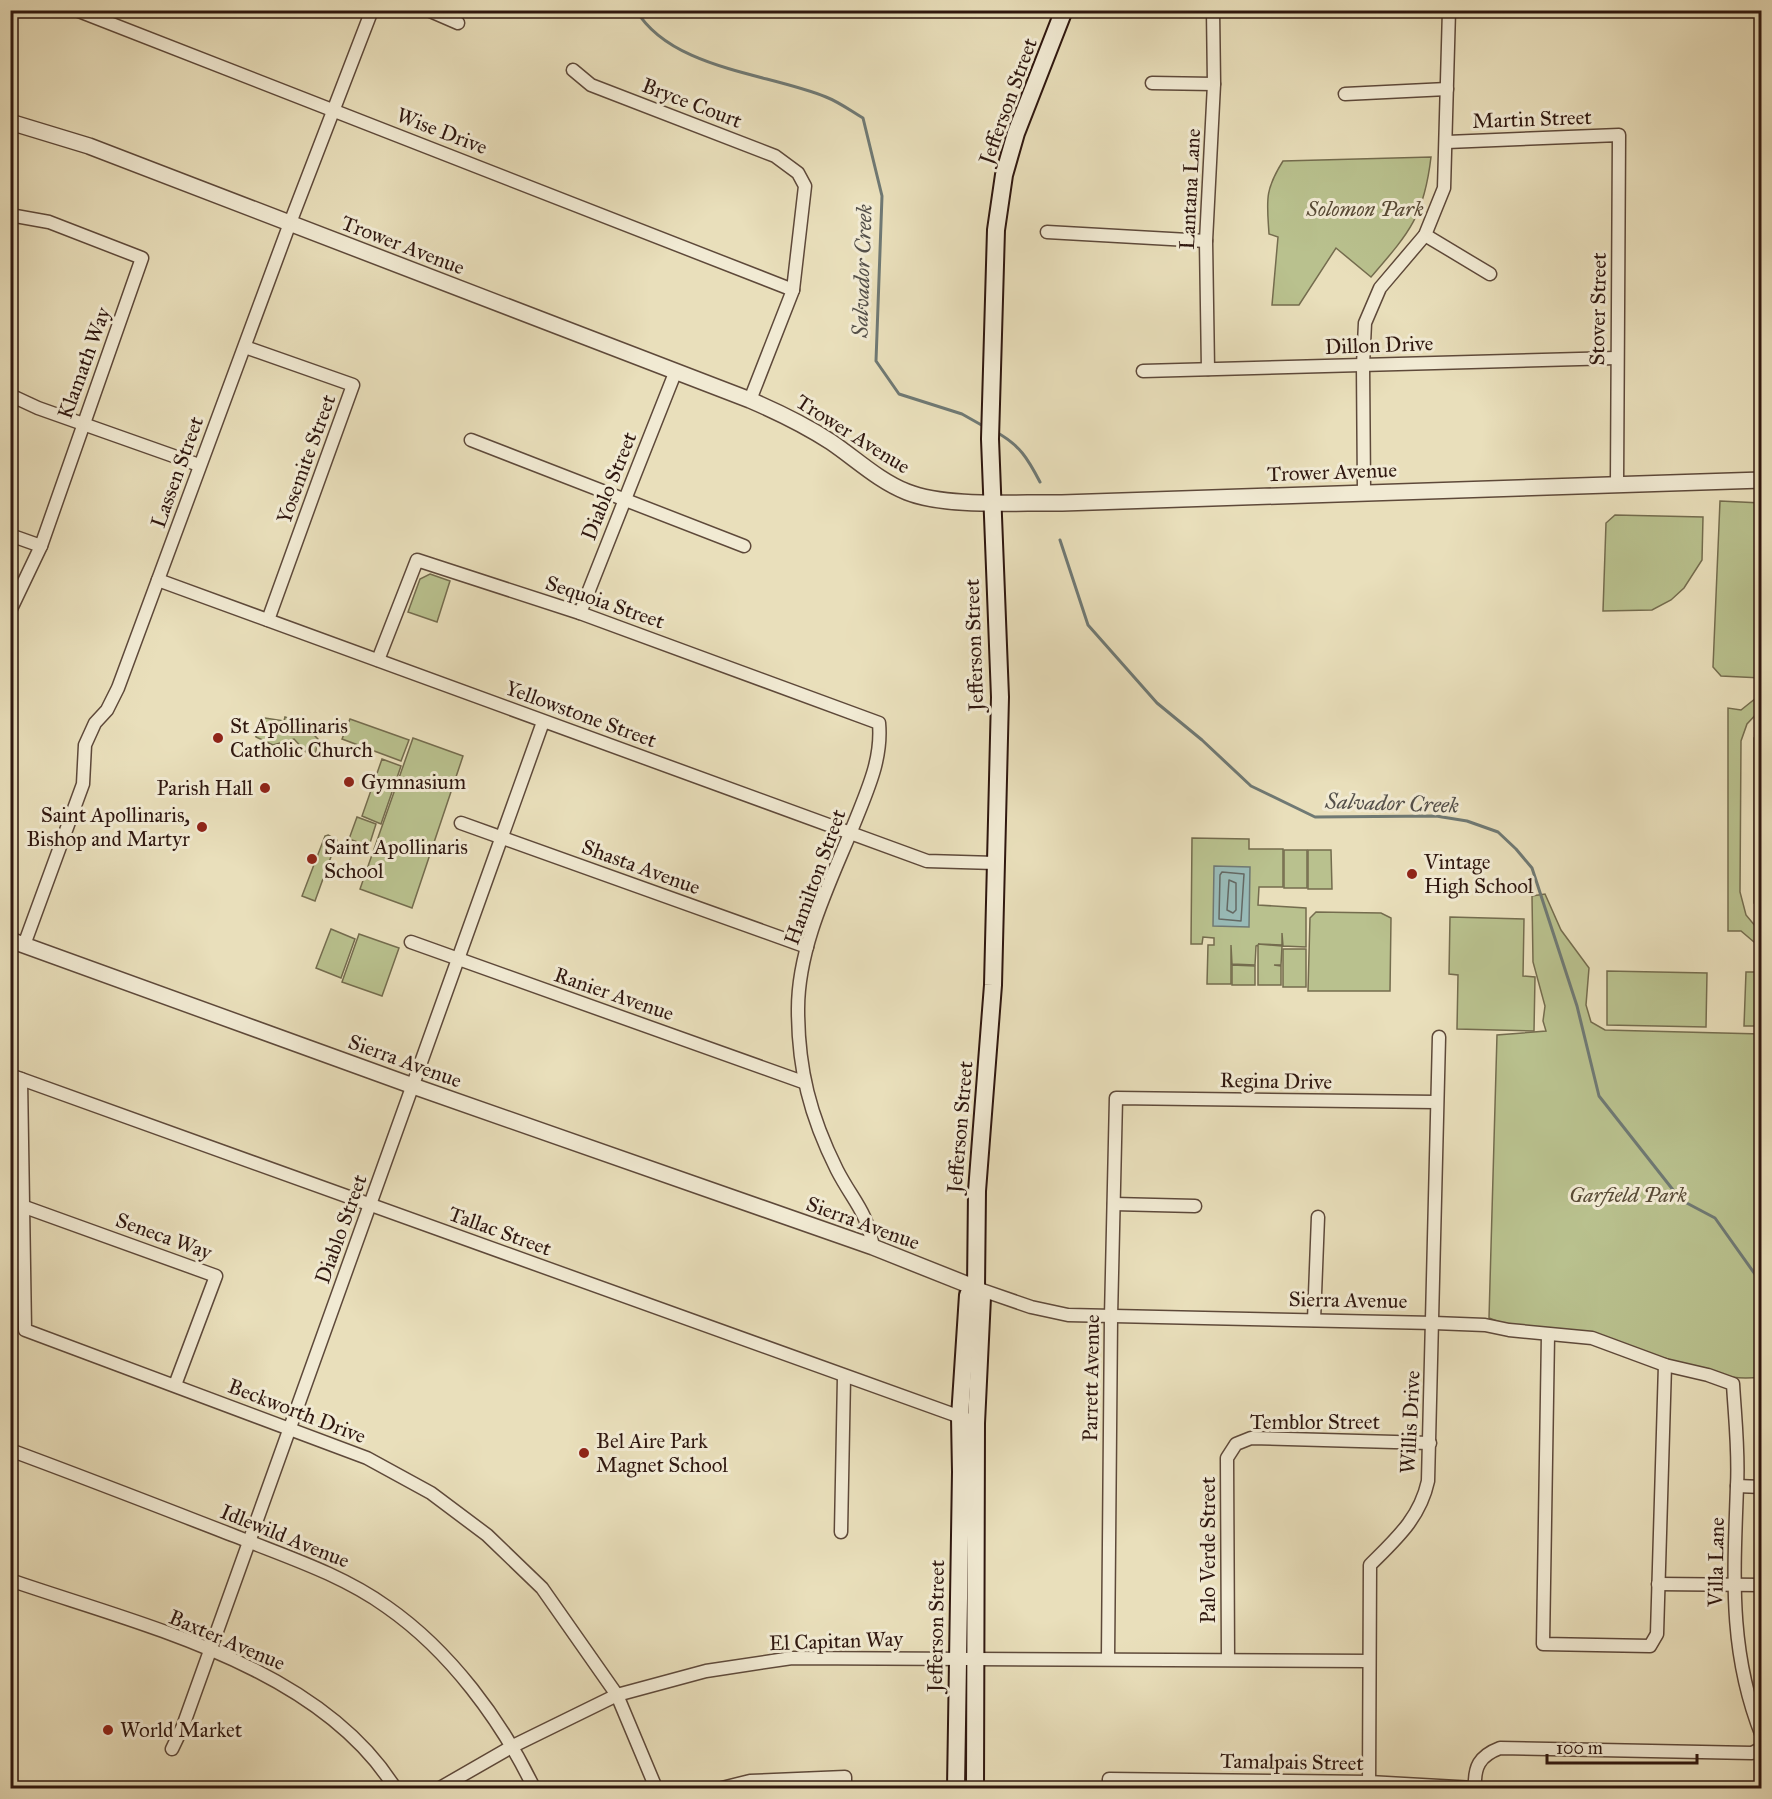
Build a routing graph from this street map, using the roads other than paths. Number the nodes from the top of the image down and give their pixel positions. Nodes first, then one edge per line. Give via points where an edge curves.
1 (76, 10) edge
2 (372, 10) edge
3 (428, 10) edge
4 (1064, 10) edge
5 (1213, 10) edge
6 (1449, 10) edge
7 (458, 23) dead end
8 (573, 70) dead end
9 (1152, 83) dead end
10 (1214, 84) junction
11 (1447, 89) junction
12 (1345, 94) dead end
13 (333, 110) junction
14 (10, 122) edge
15 (1619, 135) joint
16 (1447, 142) junction
17 (10, 215) edge
18 (290, 223) junction
19 (1047, 232) dead end
20 (1425, 235) junction
21 (1206, 241) junction
22 (1490, 274) dead end
23 (793, 290) junction
24 (245, 347) junction
25 (1616, 358) junction
26 (1363, 365) junction
27 (1208, 369) junction
28 (1143, 370) dead end
29 (675, 373) junction
30 (10, 395) edge
31 (750, 400) junction
32 (83, 423) junction
33 (471, 440) dead end
34 (200, 465) junction
35 (1761, 480) edge
36 (1617, 484) junction
37 (1364, 491) junction
38 (625, 499) junction
39 (991, 502) junction
40 (10, 535) edge
41 (41, 546) junction
42 (744, 546) dead end
43 (158, 580) junction
44 (10, 611) edge
45 (580, 613) junction
46 (268, 620) junction
47 (378, 660) junction
48 (543, 722) junction
49 (879, 723) joint
50 (462, 823) dead end
51 (851, 832) junction
52 (502, 838) junction
53 (995, 863) junction
54 (17, 942) edge
55 (411, 942) dead end
56 (807, 946) junction
57 (458, 960) junction
58 (1439, 1037) dead end
59 (16, 1077) edge
60 (803, 1082) junction
61 (413, 1086) junction
62 (1116, 1098) joint
63 (1436, 1102) junction
64 (1114, 1204) junction
65 (370, 1205) junction
66 (22, 1206) junction
67 (1195, 1206) dead end
68 (1318, 1217) dead end
69 (873, 1247) junction
70 (976, 1288) junction
71 (1111, 1317) junction
72 (1314, 1320) junction
73 (1434, 1323) junction
74 (1548, 1335) junction
75 (1665, 1365) junction
76 (844, 1377) junction
77 (1733, 1384) joint
78 (175, 1385) junction
79 (960, 1417) junction
80 (976, 1422) junction
81 (290, 1428) junction
82 (1430, 1443) junction
83 (1236, 1444) joint
84 (10, 1450) edge
85 (1737, 1486) junction
86 (1761, 1487) edge
87 (841, 1532) dead end
88 (249, 1542) junction
89 (10, 1580) edge
90 (1658, 1584) junction
91 (1735, 1585) junction
92 (1761, 1586) edge
93 (210, 1650) junction
94 (977, 1657) junction
95 (958, 1658) junction
96 (1108, 1658) junction
97 (1228, 1659) junction
98 (1370, 1661) junction
99 (617, 1695) junction
100 (1761, 1736) edge
101 (513, 1746) junction
102 (1761, 1748) edge
103 (172, 1749) dead end
104 (1109, 1784) edge
105 (1369, 1785) edge
106 (395, 1788) edge
107 (440, 1788) edge
108 (534, 1788) edge
109 (657, 1788) edge
110 (722, 1788) edge
111 (845, 1788) edge
112 (956, 1788) edge
113 (975, 1788) edge
114 (1475, 1788) edge

1 - 13 street, Wise Drive
2 - 13 street, Lassen Street
3 - 7 street
4 - 39 main road, Jefferson Street via 1004,175 996,230
5 - 10 street, Lantana Lane
6 - 11 street
8 - 23 street, Bryce Court via 591,85 775,156 798,173 805,186
9 - 10 street
10 - 21 street, Lantana Lane
11 - 12 street
11 - 16 street
13 - 18 street, Lassen Street
13 - 23 street, Wise Drive
14 - 18 street, Trower Avenue via 89,146
15 - 16 street, Martin Street
15 - 25 street, Stover Street
16 - 20 street via 1444,188
17 - 32 street, Klamath Way via 49,222 142,258
18 - 24 street, Lassen Street
18 - 29 street, Trower Avenue
19 - 21 street
20 - 22 street
20 - 26 street via 1380,288 1365,322
21 - 27 street, Lantana Lane
23 - 31 street
24 - 34 street, Lassen Street
24 - 46 street, Yosemite Street via 353,385
25 - 26 street, Dillon Drive
25 - 36 street, Stover Street
26 - 27 street, Dillon Drive
26 - 37 street
27 - 28 street, Dillon Drive
29 - 31 street, Trower Avenue
29 - 38 street, Diablo Street
30 - 32 street
31 - 39 street, Trower Avenue via 807,426 862,466 909,493
32 - 34 street
32 - 41 street, Klamath Way
33 - 38 street
34 - 43 street, Lassen Street
35 - 36 street, Trower Avenue
36 - 37 street, Trower Avenue
37 - 39 street, Trower Avenue via 1062,503
38 - 42 street
38 - 45 street, Diablo Street
39 - 53 main road, Jefferson Street via 1000,696
40 - 41 street
41 - 44 street, Klamath Way
43 - 46 street, Yellowstone Street
43 - 54 street, Lassen Street via 113,700 95,723 85,745 83,784
45 - 47 street, Sequoia Street via 417,560
45 - 49 street, Sequoia Street
46 - 47 street, Yellowstone Street
47 - 48 street, Yellowstone Street
48 - 51 street, Yellowstone Street
48 - 52 street, Diablo Street
49 - 51 street, Hamilton Street via 881,742 873,775
50 - 52 street, Shasta Avenue
51 - 53 street, Yellowstone Street via 927,861
51 - 56 street, Hamilton Street
52 - 56 street, Shasta Avenue
52 - 57 street, Diablo Street
53 - 70 main road, Jefferson Street via 993,985 977,1191
54 - 61 street, Sierra Avenue
55 - 57 street, Ranier Avenue
56 - 60 street, Hamilton Street via 798,1007
57 - 60 street, Ranier Avenue
57 - 61 street, Diablo Street
58 - 63 street, Willis Drive
59 - 65 street, Tallac Street
59 - 66 street, Beckworth Drive
60 - 69 street, Hamilton Street via 838,1171 869,1222
61 - 65 street, Diablo Street
61 - 69 street, Sierra Avenue
62 - 63 street, Regina Drive
62 - 64 street, Parrett Avenue
63 - 73 street, Willis Drive
64 - 67 street
64 - 71 street, Parrett Avenue
65 - 76 street, Tallac Street
65 - 81 street, Diablo Street
66 - 78 street, Beckworth Drive via 25,1330
66 - 78 street, Seneca Way via 216,1276
68 - 72 street
69 - 70 street, Sierra Avenue
70 - 71 street, Sierra Avenue via 1048,1311
70 - 79 main road, Jefferson Street via 968,1295
70 - 80 main road, Jefferson Street via 982,1298
71 - 72 street, Sierra Avenue
71 - 96 street, Parrett Avenue
72 - 73 street, Sierra Avenue
73 - 74 street, Sierra Avenue via 1485,1325
73 - 82 street, Willis Drive
74 - 75 street, Sierra Avenue via 1592,1338
74 - 90 street via 1543,1644 1650,1646 1657,1634
75 - 77 street, Sierra Avenue
75 - 90 street
76 - 79 street, Tallac Street
76 - 87 street
77 - 85 street, Villa Lane
78 - 81 street, Beckworth Drive
79 - 80 street, Tallac Street
79 - 95 main road, Jefferson Street
80 - 94 main road, Jefferson Street
81 - 88 street, Diablo Street
81 - 99 street, Beckworth Drive via 376,1463 430,1493 487,1535 542,1588
82 - 83 street, Temblor Street via 1251,1438
82 - 98 street, Willis Drive via 1428,1482 1419,1510 1371,1564
83 - 97 street, Palo Verde Street via 1227,1458
84 - 88 street, Idlewild Avenue
85 - 86 street
85 - 91 street, Villa Lane
88 - 93 street, Diablo Street
88 - 101 street, Idlewild Avenue via 333,1574 388,1607 437,1650
89 - 93 street, Baxter Avenue
90 - 91 street
91 - 92 street
91 - 100 street, Villa Lane via 1737,1651
93 - 103 street, Diablo Street
93 - 106 street, Baxter Avenue via 279,1682 319,1708 353,1738
94 - 95 street, El Capitan Way
94 - 96 street, El Capitan Way
94 - 113 main road, Jefferson Street
95 - 99 street, El Capitan Way via 792,1658 706,1671
95 - 112 main road, Jefferson Street
96 - 97 street, El Capitan Way
97 - 98 street, El Capitan Way
98 - 105 street, Willis Drive
99 - 101 street, El Capitan Way
99 - 109 street, Beckworth Drive
101 - 107 street, El Capitan Way
101 - 108 street, Idlewild Avenue
102 - 114 street via 1752,1753 1500,1748 1486,1753 1474,1772
104 - 105 street, Tamalpais Street
105 - 114 street, Tamalpais Street
110 - 111 street via 750,1781 845,1777

